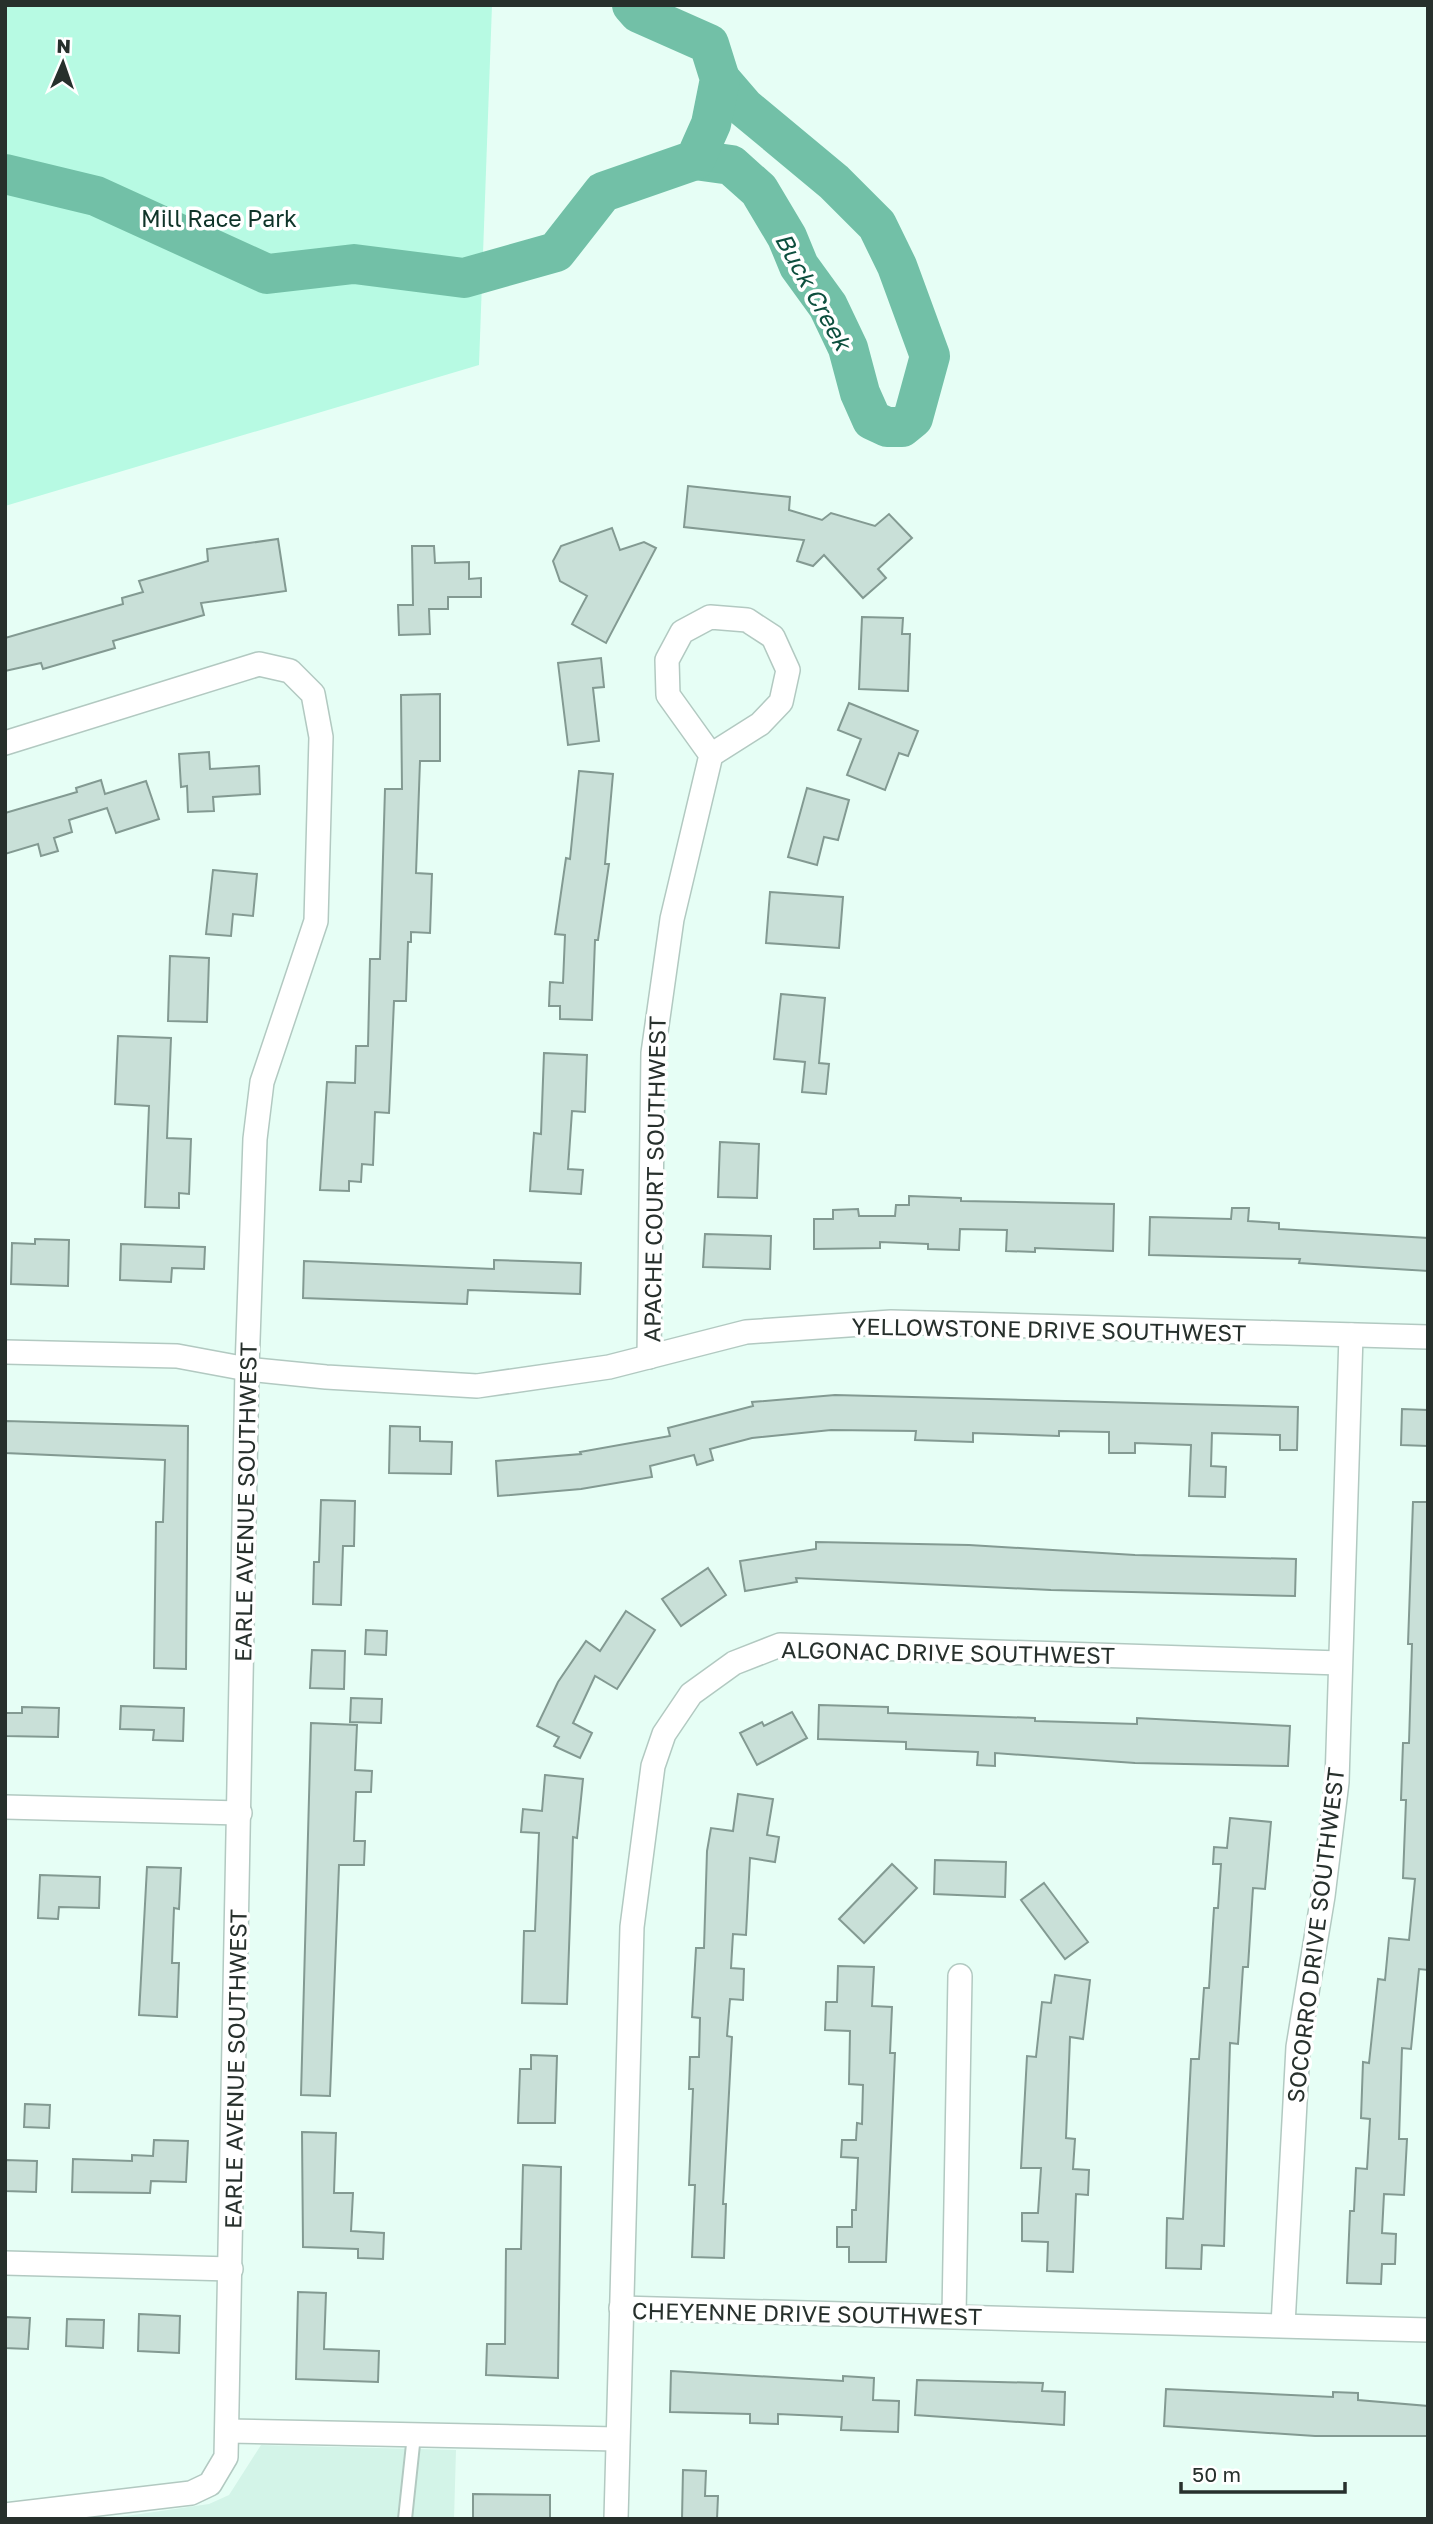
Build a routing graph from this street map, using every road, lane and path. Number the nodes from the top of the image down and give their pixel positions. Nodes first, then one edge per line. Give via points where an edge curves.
1 (5, 743) edge
2 (711, 755) junction
3 (1351, 1335) junction
4 (1428, 1337) edge
5 (5, 1352) edge
6 (649, 1357) junction
7 (247, 1369) junction
8 (1340, 1663) junction
9 (5, 1807) edge
10 (240, 1812) junction
11 (960, 1976) dead end
12 (5, 2263) edge
13 (231, 2269) junction
14 (621, 2308) junction
15 (954, 2315) junction
16 (1283, 2325) junction
17 (1428, 2330) edge
18 (228, 2431) junction
19 (414, 2435) junction
20 (617, 2439) junction
21 (5, 2515) edge
22 (405, 2519) edge
23 (616, 2519) edge

1 - 7 street, EARLE AVENUE SOUTHWEST via 259,664 290,671 313,694 321,737 316,921 262,1082 255,1139
2 - 2 street via 760,724 781,702 788,670 773,637 747,620 710,617 682,632 667,660 668,695
2 - 6 street, APACHE COURT SOUTHWEST via 672,919 653,1053
3 - 4 street, YELLOWSTONE DRIVE SOUTHWEST
3 - 6 street, YELLOWSTONE DRIVE SOUTHWEST via 891,1322 746,1332
3 - 8 street, SOCORRO DRIVE SOUTHWEST
5 - 7 street, YELLOWSTONE DRIVE SOUTHWEST via 177,1356
6 - 7 street, YELLOWSTONE DRIVE SOUTHWEST via 477,1386
7 - 10 street, EARLE AVENUE SOUTHWEST
8 - 14 street, ALGONAC DRIVE SOUTHWEST via 800,1644 750,1655 702,1684 672,1720 658,1750 635,1889 627,2022
8 - 16 street, SOCORRO DRIVE SOUTHWEST via 1334,1819 1294,2081
9 - 10 street
10 - 13 street, EARLE AVENUE SOUTHWEST
11 - 15 street
12 - 13 street
13 - 18 street, EARLE AVENUE SOUTHWEST
14 - 15 street, CHEYENNE DRIVE SOUTHWEST
14 - 20 street, CHEYENNE DRIVE SOUTHWEST
15 - 16 street, CHEYENNE DRIVE SOUTHWEST
16 - 17 street, CHEYENNE DRIVE SOUTHWEST
18 - 19 street
18 - 21 street, EARLE AVENUE SOUTHWEST via 222,2468 210,2484 191,2493
19 - 20 street
19 - 22 lane
20 - 23 street, CHEYENNE DRIVE SOUTHWEST

